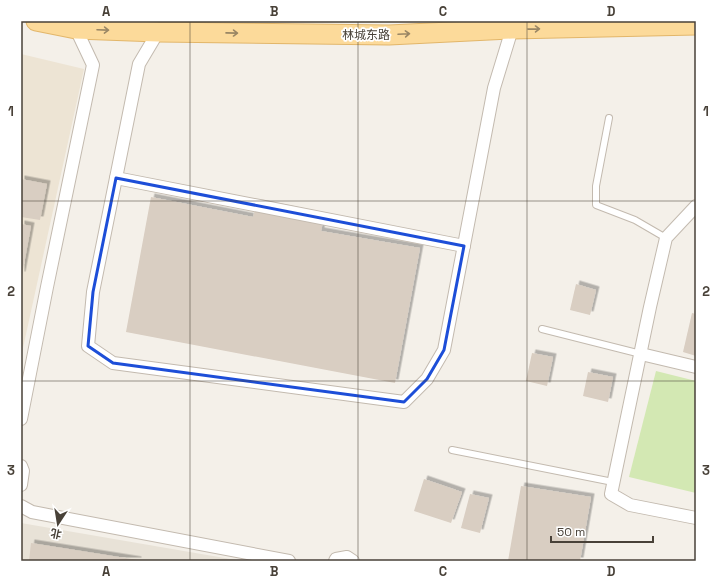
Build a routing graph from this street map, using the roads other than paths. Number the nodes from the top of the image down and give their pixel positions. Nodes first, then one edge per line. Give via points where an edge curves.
1 (36, 21) edge
2 (696, 25) edge
3 (76, 29) junction
4 (512, 29) junction
5 (158, 32) junction
6 (609, 118) dead end
7 (116, 178) junction
8 (696, 206) edge
9 (666, 238) junction
10 (464, 246) junction
11 (542, 329) dead end
12 (640, 354) junction
13 (696, 367) edge
14 (21, 419) edge
15 (452, 450) dead end
16 (21, 466) edge
17 (613, 482) junction
18 (21, 486) edge
19 (21, 506) edge
20 (696, 518) edge
21 (289, 561) edge
22 (335, 561) edge
23 (353, 561) edge

1 - 3 main road, 林城东路
4 -> 2 main road, 林城东路
3 -> 5 main road, 林城东路
3 - 14 street via 93,64
5 -> 4 main road, 林城东路 via 389,35
4 - 10 street via 494,88
5 - 7 street via 140,64
6 - 9 lane via 596,186 596,205 635,220
7 - 10 street
7 - 10 street via 93,292 88,346 113,362 404,402 427,379 444,350
8 - 9 street
9 - 12 street
11 - 12 lane
12 - 13 street
12 - 17 street
15 - 17 lane
16 - 18 street
17 - 20 street via 611,494 630,504
19 - 21 street via 32,512
22 - 23 street via 347,557

